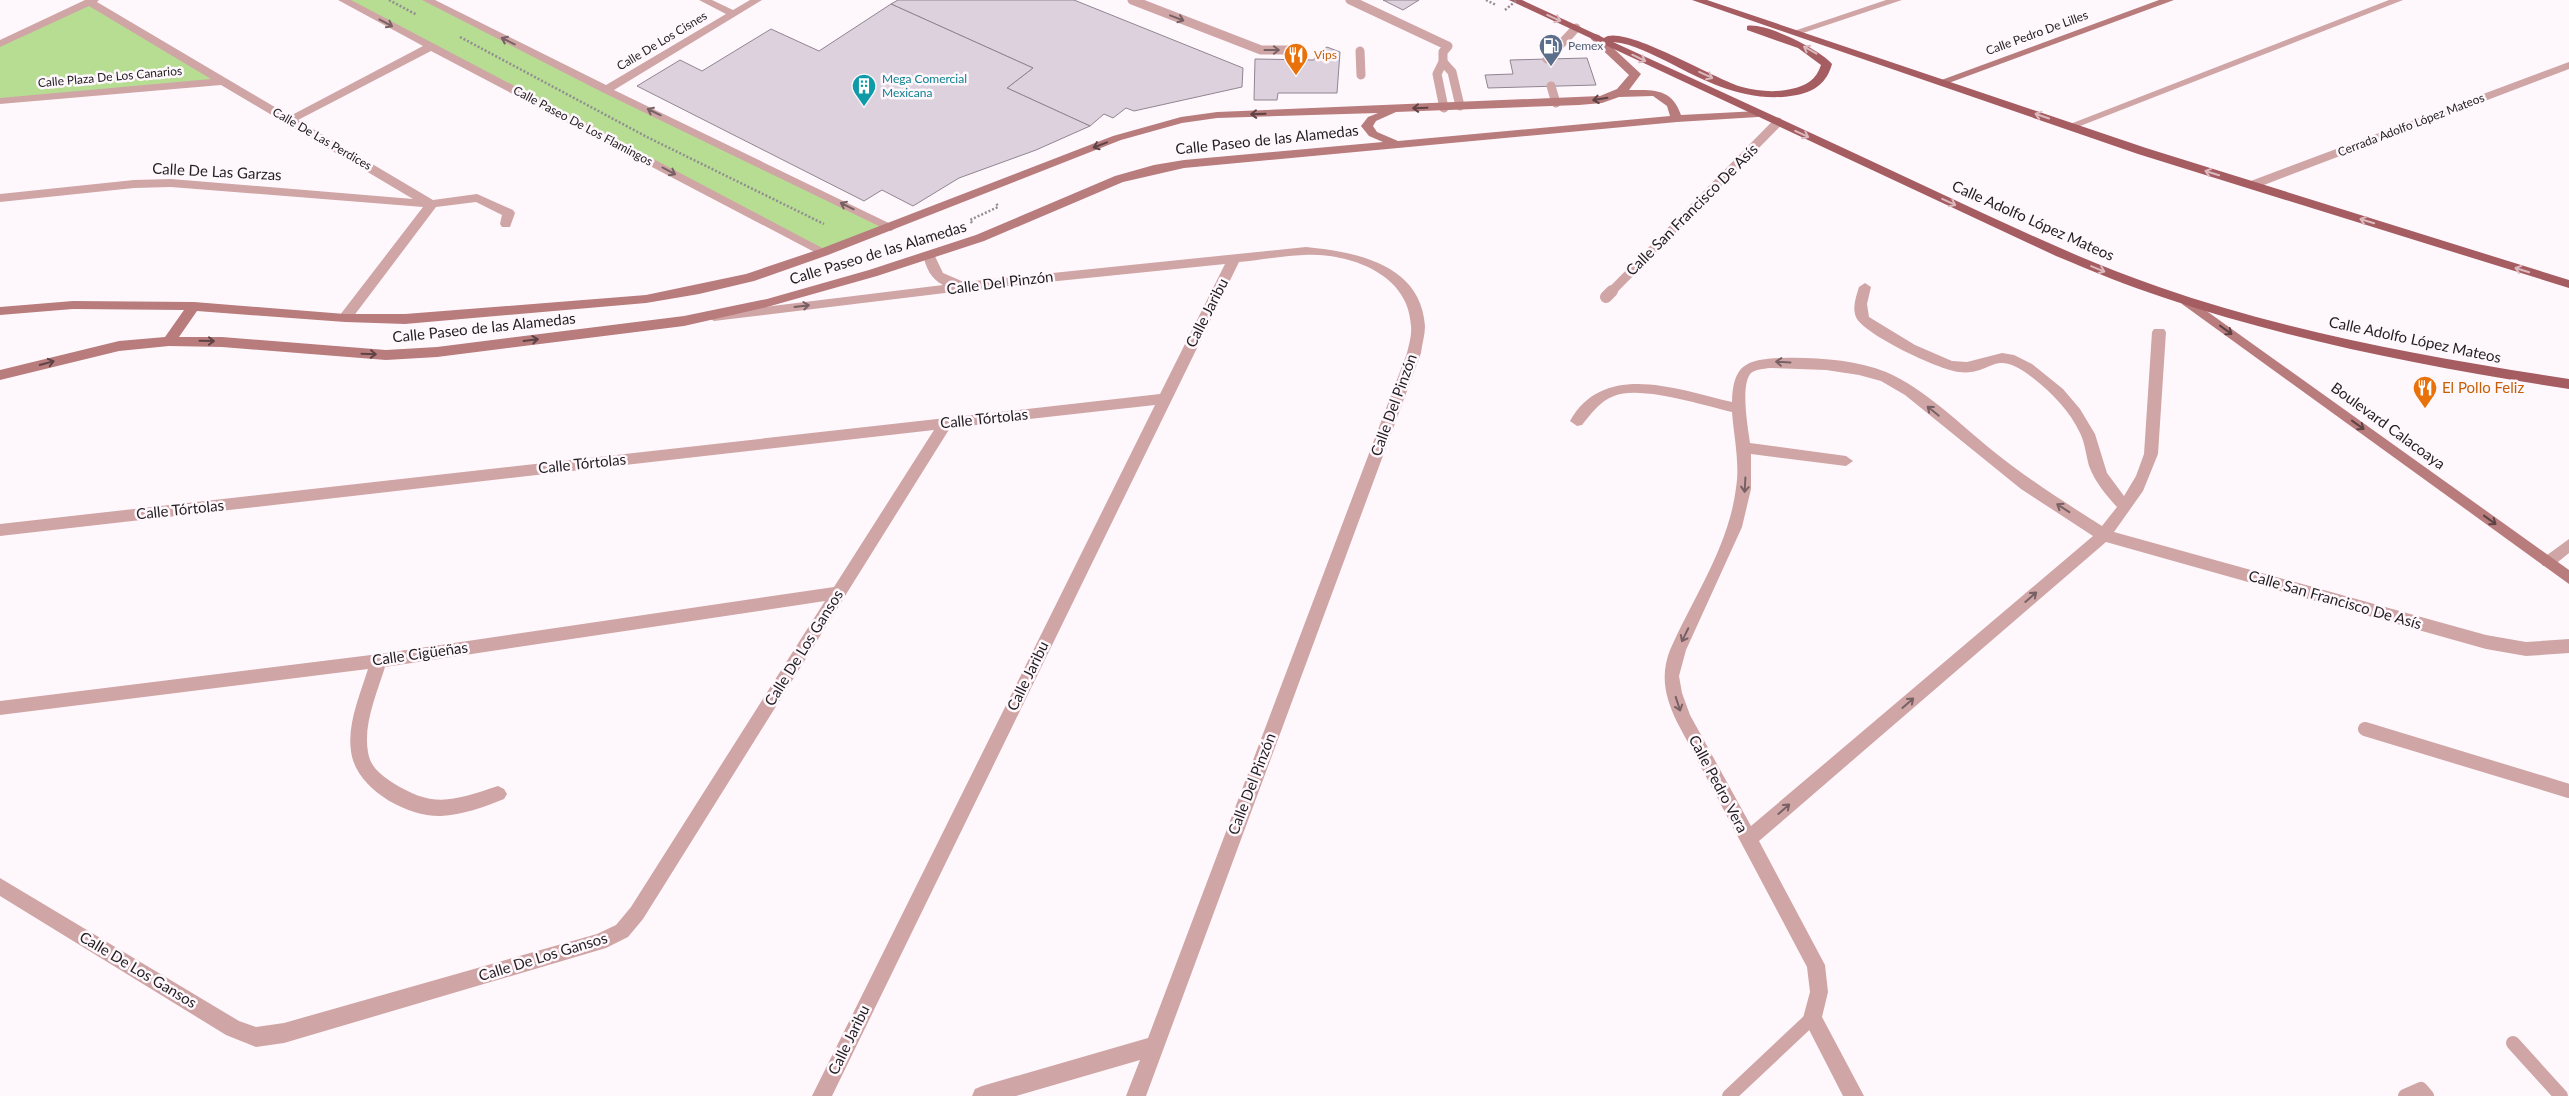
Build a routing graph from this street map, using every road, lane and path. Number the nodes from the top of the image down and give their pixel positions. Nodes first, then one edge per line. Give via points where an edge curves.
1 (343, 0) edge
2 (389, 0) edge
3 (428, 0) edge
4 (704, 0) edge
5 (758, 0) edge
6 (1132, 0) edge
7 (1350, 0) edge
8 (1515, 0) edge
9 (1688, 0) edge
10 (1697, 0) edge
11 (1896, 0) edge
12 (2169, 0) edge
13 (2398, 0) edge
14 (91, 1) edge
15 (1505, 10) dead end
16 (734, 14) junction
17 (420, 16) dead end
18 (1576, 28) junction
19 (1796, 32) junction
20 (452, 33) dead end
21 (1595, 37) junction
22 (0, 44) edge
23 (430, 47) junction
24 (1295, 50) dead end
25 (1360, 51) dead end
26 (1547, 59) dead end
27 (1444, 62) junction
28 (2569, 65) edge
29 (1361, 75) dead end
30 (223, 81) junction
31 (1942, 82) junction
32 (1551, 86) dead end
33 (606, 90) junction
34 (1620, 94) junction
35 (0, 101) edge
36 (1556, 103) junction
37 (1460, 106) junction
38 (1444, 108) junction
39 (1399, 109) junction
40 (1758, 114) junction
41 (1677, 119) junction
42 (290, 120) junction
43 (1778, 122) junction
44 (2071, 126) junction
45 (1398, 144) junction
46 (2252, 185) junction
47 (0, 198) edge
48 (432, 204) junction
49 (506, 224) dead end
50 (824, 224) dead end
51 (891, 227) junction
52 (824, 252) junction
53 (929, 255) junction
54 (1235, 257) junction
55 (2569, 284) edge
56 (978, 285) junction
57 (1865, 287) dead end
58 (1606, 297) dead end
59 (2187, 301) junction
60 (194, 306) junction
61 (0, 312) edge
62 (345, 318) junction
63 (684, 321) junction
64 (2159, 332) dead end
65 (169, 341) junction
66 (1748, 368) joint
67 (0, 376) edge
68 (2569, 384) edge
69 (1164, 399) junction
70 (1739, 409) junction
71 (1577, 420) dead end
72 (946, 423) junction
73 (1745, 448) junction
74 (1846, 461) dead end
75 (2125, 506) junction
76 (0, 530) edge
77 (2104, 535) junction
78 (2569, 545) edge
79 (2548, 562) junction
80 (2569, 578) edge
81 (838, 593) junction
82 (2569, 646) edge
83 (378, 660) junction
84 (0, 708) edge
85 (2365, 729) dead end
86 (2569, 791) edge
87 (498, 794) dead end
88 (1747, 840) junction
89 (0, 886) edge
90 (1812, 1018) junction
91 (2513, 1043) dead end
92 (1154, 1046) junction
93 (822, 1096) edge
94 (982, 1096) edge
95 (1136, 1096) edge
96 (1729, 1096) edge
97 (1854, 1096) edge
98 (2405, 1096) edge
99 (2427, 1096) edge
100 (2561, 1096) edge

1 -> 23 street, Calle Paseo De Los Flamingos
2 - 17 path
33 -> 3 street
4 - 16 street
5 - 16 street, Calle De Los Cisnes
6 -> 24 lane via 1261,50
7 - 27 lane via 1448,46 1443,52
8 - 15 path, bridge
8 -> 18 main road, Calle Adolfo López Mateos
21 -> 9 main road via 1633,41 1746,92 1787,95 1812,87 1824,77 1827,64 1806,47 1732,22
10 - 19 main road
11 - 19 street
12 - 31 street, Calle Pedro De Lilles
13 - 44 street
14 - 22 street
14 - 30 street, Calle De Las Perdices
16 - 33 street, Calle De Los Cisnes
18 - 21 main road, Calle Adolfo López Mateos
18 - 26 lane
19 - 31 main road
20 - 50 path via 647,137
21 - 34 street via 1635,74 1631,84
21 -> 40 main road, Calle Adolfo López Mateos
23 - 42 street
23 -> 52 street, Calle Paseo De Los Flamingos
25 - 29 lane
27 - 37 lane via 1452,72
27 - 38 lane via 1437,74
28 - 46 street, Cerrada Adolfo López Mateos
30 - 35 street, Calle Plaza De Los Canarios
30 - 42 street, Calle De Las Perdices
44 -> 31 main road
32 - 36 lane
51 -> 33 street
34 -> 36 street, Calle Paseo de las Alamedas
34 - 41 street, Calle Paseo de las Alamedas via 1655,93 1672,104
36 - 37 street, Calle Paseo de las Alamedas
37 - 38 street, Calle Paseo de las Alamedas
38 -> 39 street, Calle Paseo de las Alamedas
39 - 45 street via 1381,114 1367,126 1373,134
39 -> 51 street, Calle Paseo de las Alamedas via 1217,115 1181,120 1117,138
40 - 41 street, Calle Paseo de las Alamedas
40 - 43 main road, Calle Adolfo López Mateos
41 - 45 street, Calle Paseo de las Alamedas
42 - 48 street, Calle De Las Perdices
43 - 58 lane, Calle San Francisco De Asís
43 -> 59 main road, Calle Adolfo López Mateos via 2060,253
46 -> 44 main road
45 - 53 street, Calle Paseo de las Alamedas via 1154,169 1090,190 1010,226
55 -> 46 main road
47 - 48 street, Calle De Las Garzas via 171,183
48 - 49 street, Calle De Las Garzas via 477,198 509,213
48 - 62 street
51 - 52 street, Calle Paseo de las Alamedas
52 - 62 street, Calle Paseo de las Alamedas via 749,278 646,299 460,316
53 - 56 street via 934,272 941,280
53 - 63 street, Calle Paseo de las Alamedas via 812,291
54 - 56 street, Calle Del Pinzón
54 - 69 street, Calle Jaribu
54 - 92 street, Calle Del Pinzón via 1306,251 1368,260 1395,276 1411,299 1418,326 1414,352
63 -> 56 street, Calle Del Pinzón
57 - 75 street via 1860,307 1864,320 1942,363 1962,367 2001,357 2026,366 2077,414 2089,435 2098,470 2109,490
59 - 68 main road, Calle Adolfo López Mateos via 2356,346
59 -> 79 street, Boulevard Calacoaya
60 - 61 street, Calle Paseo de las Alamedas via 73,304
60 - 62 street, Calle Paseo de las Alamedas
60 - 65 street
65 -> 63 street, Calle Paseo de las Alamedas via 386,355 437,352
64 - 75 street via 2151,454 2146,473
67 -> 65 street, Calle Paseo de las Alamedas via 119,346
66 - 70 street, Calle Pedro Vera via 1741,379
77 -> 66 street, Calle San Francisco De Asís via 2026,484 1891,380 1871,372 1780,361 1762,362
69 - 72 street, Calle Tórtolas
69 - 93 street, Calle Jaribu
70 - 71 street via 1647,389 1627,388 1611,391 1596,400
70 - 73 street, Calle Pedro Vera
72 - 76 street, Calle Tórtolas
72 - 81 street, Calle De Los Gansos
73 - 74 street
73 -> 88 street, Calle Pedro Vera via 1745,488 1733,536 1674,657 1672,684 1683,717
75 - 77 street
77 - 82 street, Calle San Francisco De Asís via 2486,642 2526,649
88 -> 77 street, Calle Pedro Vera
78 - 79 street
79 - 80 street, Boulevard Calacoaya
81 - 83 street, Calle Cigüeñas
81 - 89 street, Calle De Los Gansos via 637,913 622,931 600,942 284,1033 256,1037 233,1028
83 - 84 street, Calle Cigüeñas
83 - 87 street via 361,721 359,741 361,761 370,776 418,806 439,810
85 - 86 lane
88 - 90 street via 1816,965 1819,992
90 - 96 lane
90 - 97 street
91 - 100 lane
92 - 94 street
92 - 95 street, Calle Del Pinzón
98 - 99 lane via 2421,1089

